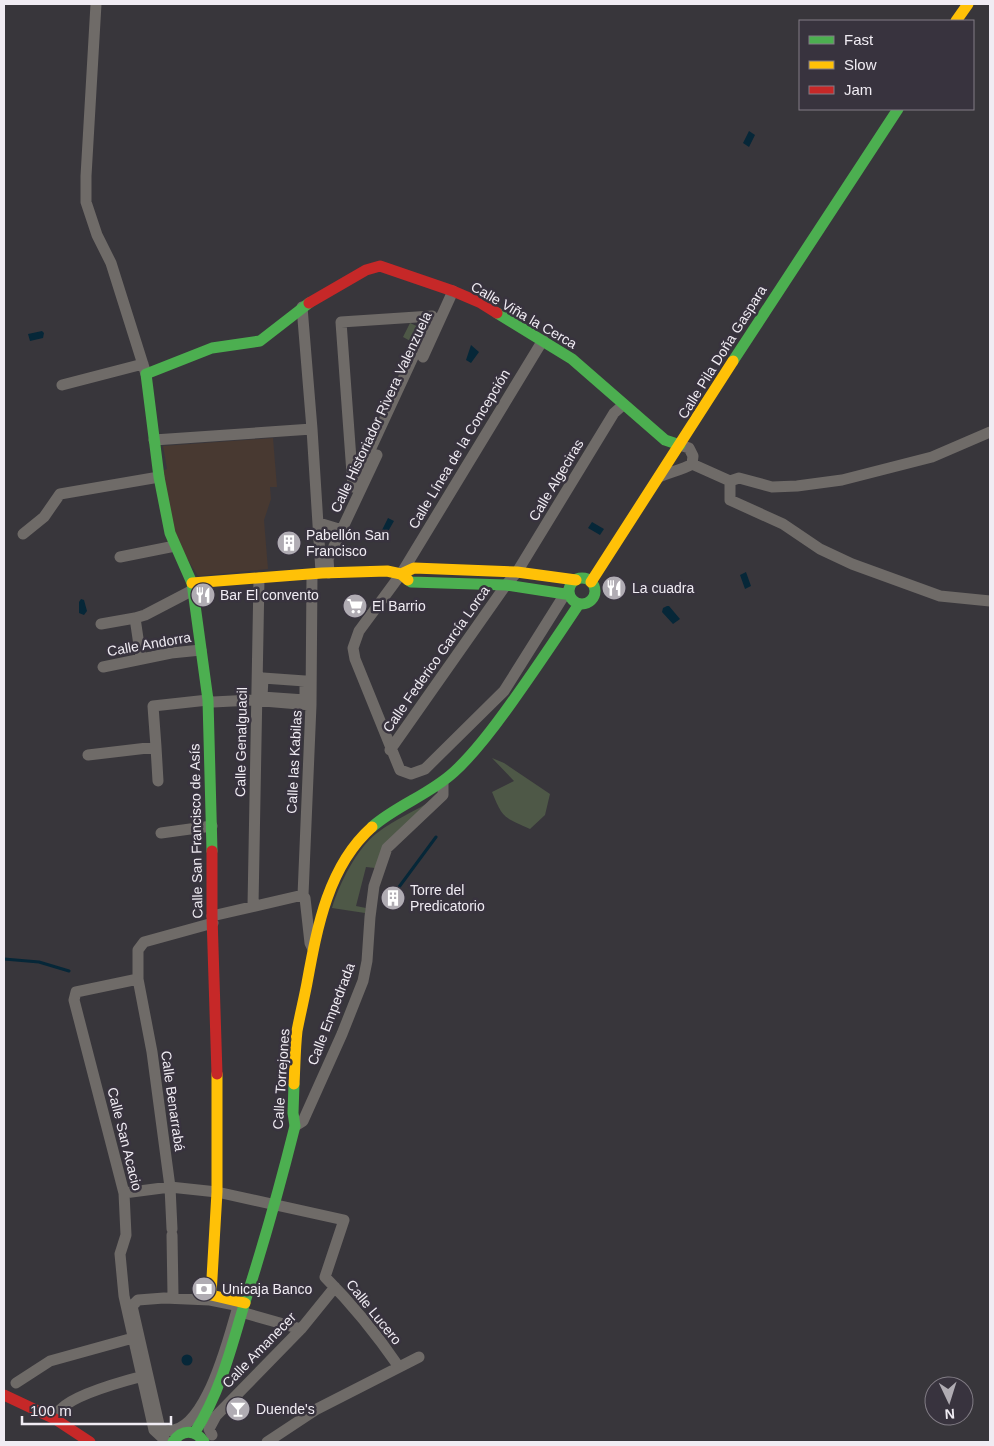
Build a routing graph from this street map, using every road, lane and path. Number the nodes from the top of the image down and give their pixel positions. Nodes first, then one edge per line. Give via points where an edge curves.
1 (96, 4) edge
2 (968, 4) edge
3 (957, 20) edge
4 (897, 110) edge
5 (453, 291) junction
6 (302, 307) junction
7 (543, 340) junction
8 (144, 369) junction
9 (62, 385) dead end
10 (623, 405) junction
11 (312, 429) junction
12 (990, 432) edge
13 (154, 440) junction
14 (684, 446) junction
15 (692, 464) junction
16 (159, 477) junction
17 (659, 477) junction
18 (730, 481) junction
19 (353, 487) joint
20 (319, 523) junction
21 (342, 530) junction
22 (23, 534) dead end
23 (175, 546) junction
24 (120, 557) dead end
25 (517, 572) junction
26 (321, 573) junction
27 (401, 574) junction
28 (259, 578) junction
29 (591, 582) junction
30 (506, 584) junction
31 (193, 587) junction
32 (570, 590) junction
33 (990, 601) edge
34 (579, 604) junction
35 (135, 618) junction
36 (101, 624) dead end
37 (201, 650) junction
38 (140, 652) dead end
39 (103, 667) dead end
40 (208, 700) junction
41 (257, 702) junction
42 (312, 705) junction
43 (156, 747) junction
44 (390, 750) junction
45 (88, 755) dead end
46 (158, 781) dead end
47 (443, 782) junction
48 (212, 826) junction
49 (161, 833) dead end
50 (303, 895) junction
51 (253, 906) junction
52 (212, 920) junction
53 (313, 950) junction
54 (138, 979) junction
55 (295, 1126) junction
56 (170, 1187) junction
57 (124, 1192) junction
58 (217, 1192) junction
59 (276, 1206) junction
60 (335, 1287) junction
61 (173, 1294) junction
62 (211, 1295) junction
63 (124, 1296) junction
64 (241, 1308) junction
65 (301, 1329) junction
66 (133, 1338) junction
67 (420, 1357) dead end
68 (399, 1368) junction
69 (143, 1376) junction
70 (16, 1383) dead end
71 (217, 1390) junction
72 (4, 1395) edge
73 (234, 1399) junction
74 (55, 1419) junction
75 (204, 1437) edge
76 (90, 1442) edge
77 (167, 1442) edge
78 (173, 1442) edge
79 (222, 1442) edge
80 (267, 1442) edge

1 - 8 street via 86,202 111,263
2 - 3 street
4 - 14 street, Calle Pila Doña Gaspara via 688,432
5 - 6 street, Calle Viña la Cerca via 380,266 366,270
5 - 7 street, Calle Viña la Cerca via 481,303
5 - 21 street, Calle Historiador Rivera Valenzuela
6 - 8 street, Calle Viña la Cerca via 260,341 212,348
6 - 11 street
7 - 10 street, Calle Viña la Cerca via 572,359
7 - 27 street, Calle Línea de la Concepción
8 - 9 street, Calle Viña la Cerca
8 - 13 street, Calle San Francisco de Asís
10 - 14 street, Calle Viña la Cerca via 666,440
10 - 25 street, Calle Algeciras via 614,413
11 - 13 street
11 - 20 street
12 - 18 street via 932,457 842,480 772,487 740,478
13 - 16 street, Calle San Francisco de Asís
14 - 15 street via 693,456
14 - 17 street, Calle Pila Doña Gaspara
15 - 17 street
15 - 18 street
16 - 22 street via 60,494 44,517
16 - 23 street, Calle San Francisco de Asís
17 - 29 street, Calle Pila Doña Gaspara
18 - 33 street via 730,500 783,524 820,549 940,596
19 - 19 street via 341,322 432,316 418,349
20 - 21 street
20 - 26 street
21 - 26 street, Calle Historiador Rivera Valenzuela
23 - 24 street
23 - 31 street, Calle San Francisco de Asís
25 - 27 street via 414,568
25 - 30 street, Calle Algeciras
25 - 32 street
26 - 27 street via 387,571
26 - 28 street
26 - 42 street, Calle las Kabilas
27 - 30 street via 411,582
27 - 44 street, Calle Línea de la Concepción via 359,631 352,648
28 - 31 street
28 - 41 street, Calle Genalguacil
29 - 32 street via 583,579
29 - 34 street via 595,591 593,598
30 - 32 street
30 - 44 street, Calle Federico García Lorca
31 - 35 street
31 - 37 street, Calle San Francisco de Asís
32 - 34 street via 574,601
32 - 44 street via 504,691 425,769 411,774 400,770
34 - 47 street via 490,731
35 - 36 street
35 - 38 street
37 - 39 street, Calle Andorra
37 - 40 street, Calle San Francisco de Asís
40 - 41 street
40 - 43 street via 153,706
40 - 48 street, Calle San Francisco de Asís
41 - 42 street
41 - 51 street, Calle Genalguacil
42 - 50 street, Calle las Kabilas
43 - 45 street
43 - 46 street
47 - 53 street, Calle Torrejones via 371,826 363,835 344,862 323,910
47 - 55 street, Calle Empedrada via 443,795 387,848 374,886 363,981 303,1121
48 - 49 street
48 - 52 street, Calle San Francisco de Asís
50 - 51 street, Calle Benarrabá
50 - 53 street, Calle las Kabilas
51 - 52 street, Calle Benarrabá
52 - 54 street, Calle Benarrabá via 144,942 138,950
52 - 58 street, Calle San Francisco de Asís
53 - 55 street, Calle Torrejones via 297,1034
54 - 56 street, Calle Benarrabá via 152,1052
54 - 57 street, Calle San Acacio via 76,992 74,1000
55 - 59 street, Calle Torrejones
56 - 57 street
56 - 58 street
56 - 61 street, Calle Benarrabá
57 - 63 street, Calle San Acacio via 126,1235 120,1254
58 - 59 street
58 - 62 street, Calle San Francisco de Asís
59 - 60 street, Calle Lucero via 344,1220 325,1277
59 - 64 street, Calle Torrejones
60 - 65 street, Calle Amanecer
60 - 68 street, Calle Lucero via 368,1324
61 - 62 street
61 - 63 street
62 - 64 street
63 - 66 street, Calle San Acacio
64 - 64 street via 210,1300 183,1298 138,1300 132,1306 160,1429 175,1433 198,1416
64 - 65 street
64 - 71 street, Calle Torrejones
65 - 73 street, Calle Amanecer
66 - 69 street, Calle San Acacio
66 - 70 street via 50,1361
67 - 68 street
68 - 80 street via 318,1409
69 - 74 street via 116,1383 74,1401 62,1408
69 - 77 street, Calle San Acacio via 154,1430
71 - 73 street
71 - 75 street, Calle Torrejones via 207,1414
72 - 74 street
73 - 75 street, Calle Amanecer
74 - 76 street
75 - 78 street via 190,1431 180,1433
75 - 79 street

